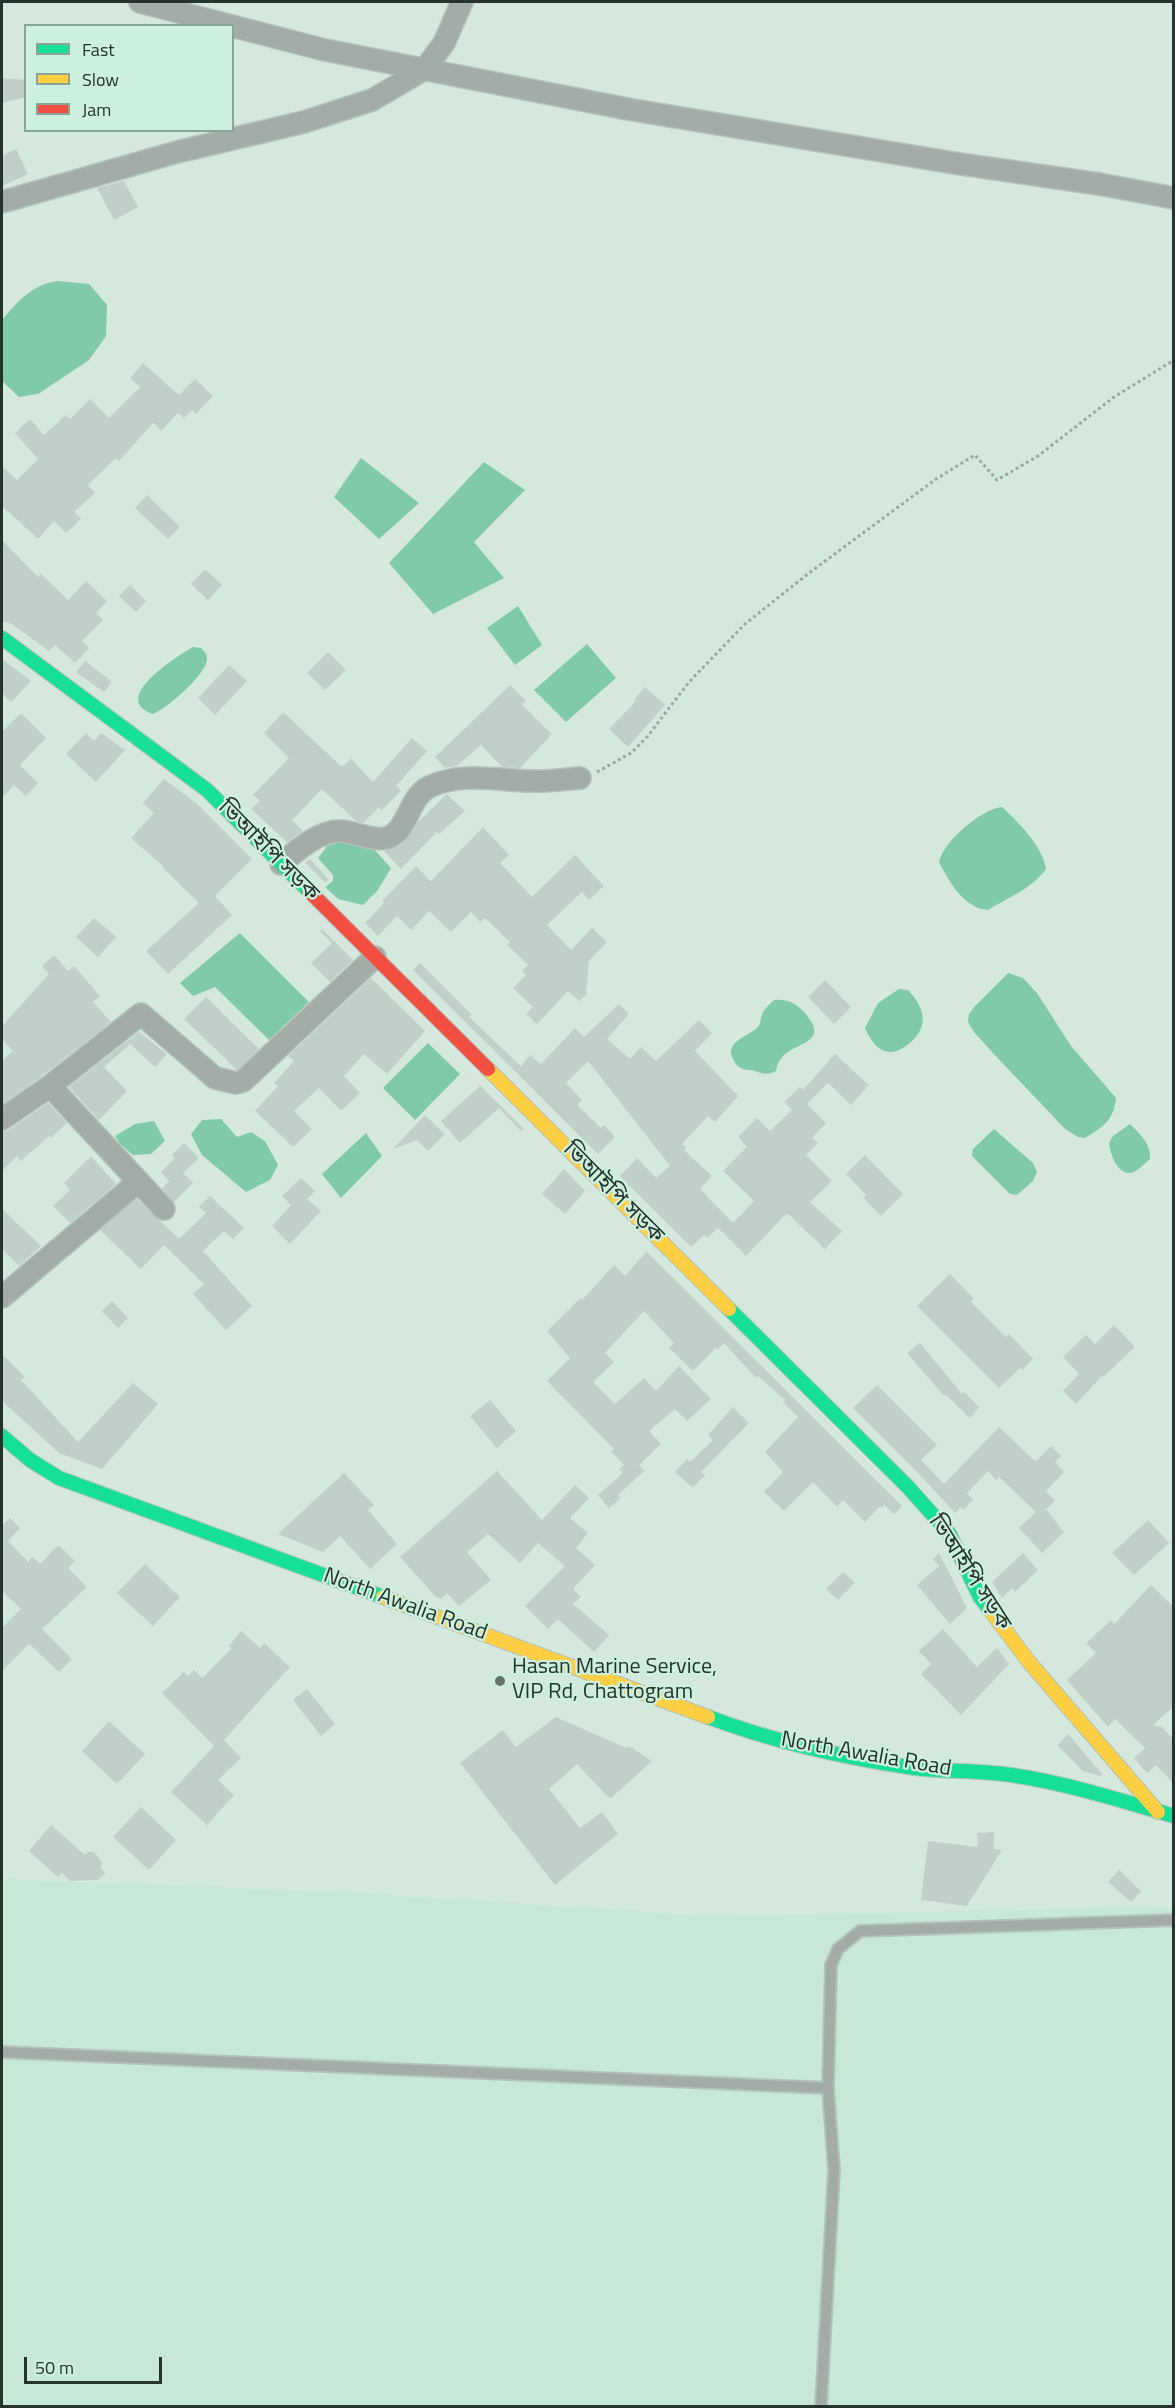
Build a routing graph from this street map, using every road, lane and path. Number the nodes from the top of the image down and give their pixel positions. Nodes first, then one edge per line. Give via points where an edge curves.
1 (140, 2) edge
2 (462, 2) edge
3 (224, 24) edge
4 (234, 27) edge
5 (425, 69) junction
6 (1173, 198) edge
7 (2, 202) edge
8 (1173, 360) edge
9 (2, 638) edge
10 (580, 778) joint
11 (281, 864) junction
12 (375, 957) junction
13 (50, 1086) junction
14 (2, 1119) edge
15 (138, 1182) junction
16 (164, 1209) dead end
17 (2, 1297) edge
18 (2, 1436) edge
19 (1158, 1812) junction
20 (1173, 1816) edge
21 (1173, 1920) edge
22 (2, 2052) edge
23 (828, 2088) junction
24 (822, 2406) edge

1 - 3 street
2 - 5 street via 444,43
4 - 5 street via 325,50
5 - 6 street via 633,110
5 - 7 street via 350,109 154,158
8 - 10 path via 997,480 975,455 936,479 745,624 695,675 631,753
9 - 11 street, ভিআইপি সড়ক via 207,790
10 - 11 street via 535,782 448,779 416,797 402,826 388,837 339,831 305,843
11 - 12 street, ভিআইপি সড়ক
12 - 13 street via 243,1081 215,1078 141,1014
12 - 19 street, ভিআইপি সড়ক via 908,1486 949,1533 980,1597 1029,1662
13 - 14 street
13 - 15 street
15 - 16 street
15 - 17 street
18 - 19 street, North Awalia Road via 59,1478 740,1729 797,1746 871,1760 1020,1778 1102,1794
19 - 20 street, North Awalia Road
21 - 23 lane via 860,1931 838,1949 831,1965
22 - 23 lane
23 - 24 lane via 834,2170

